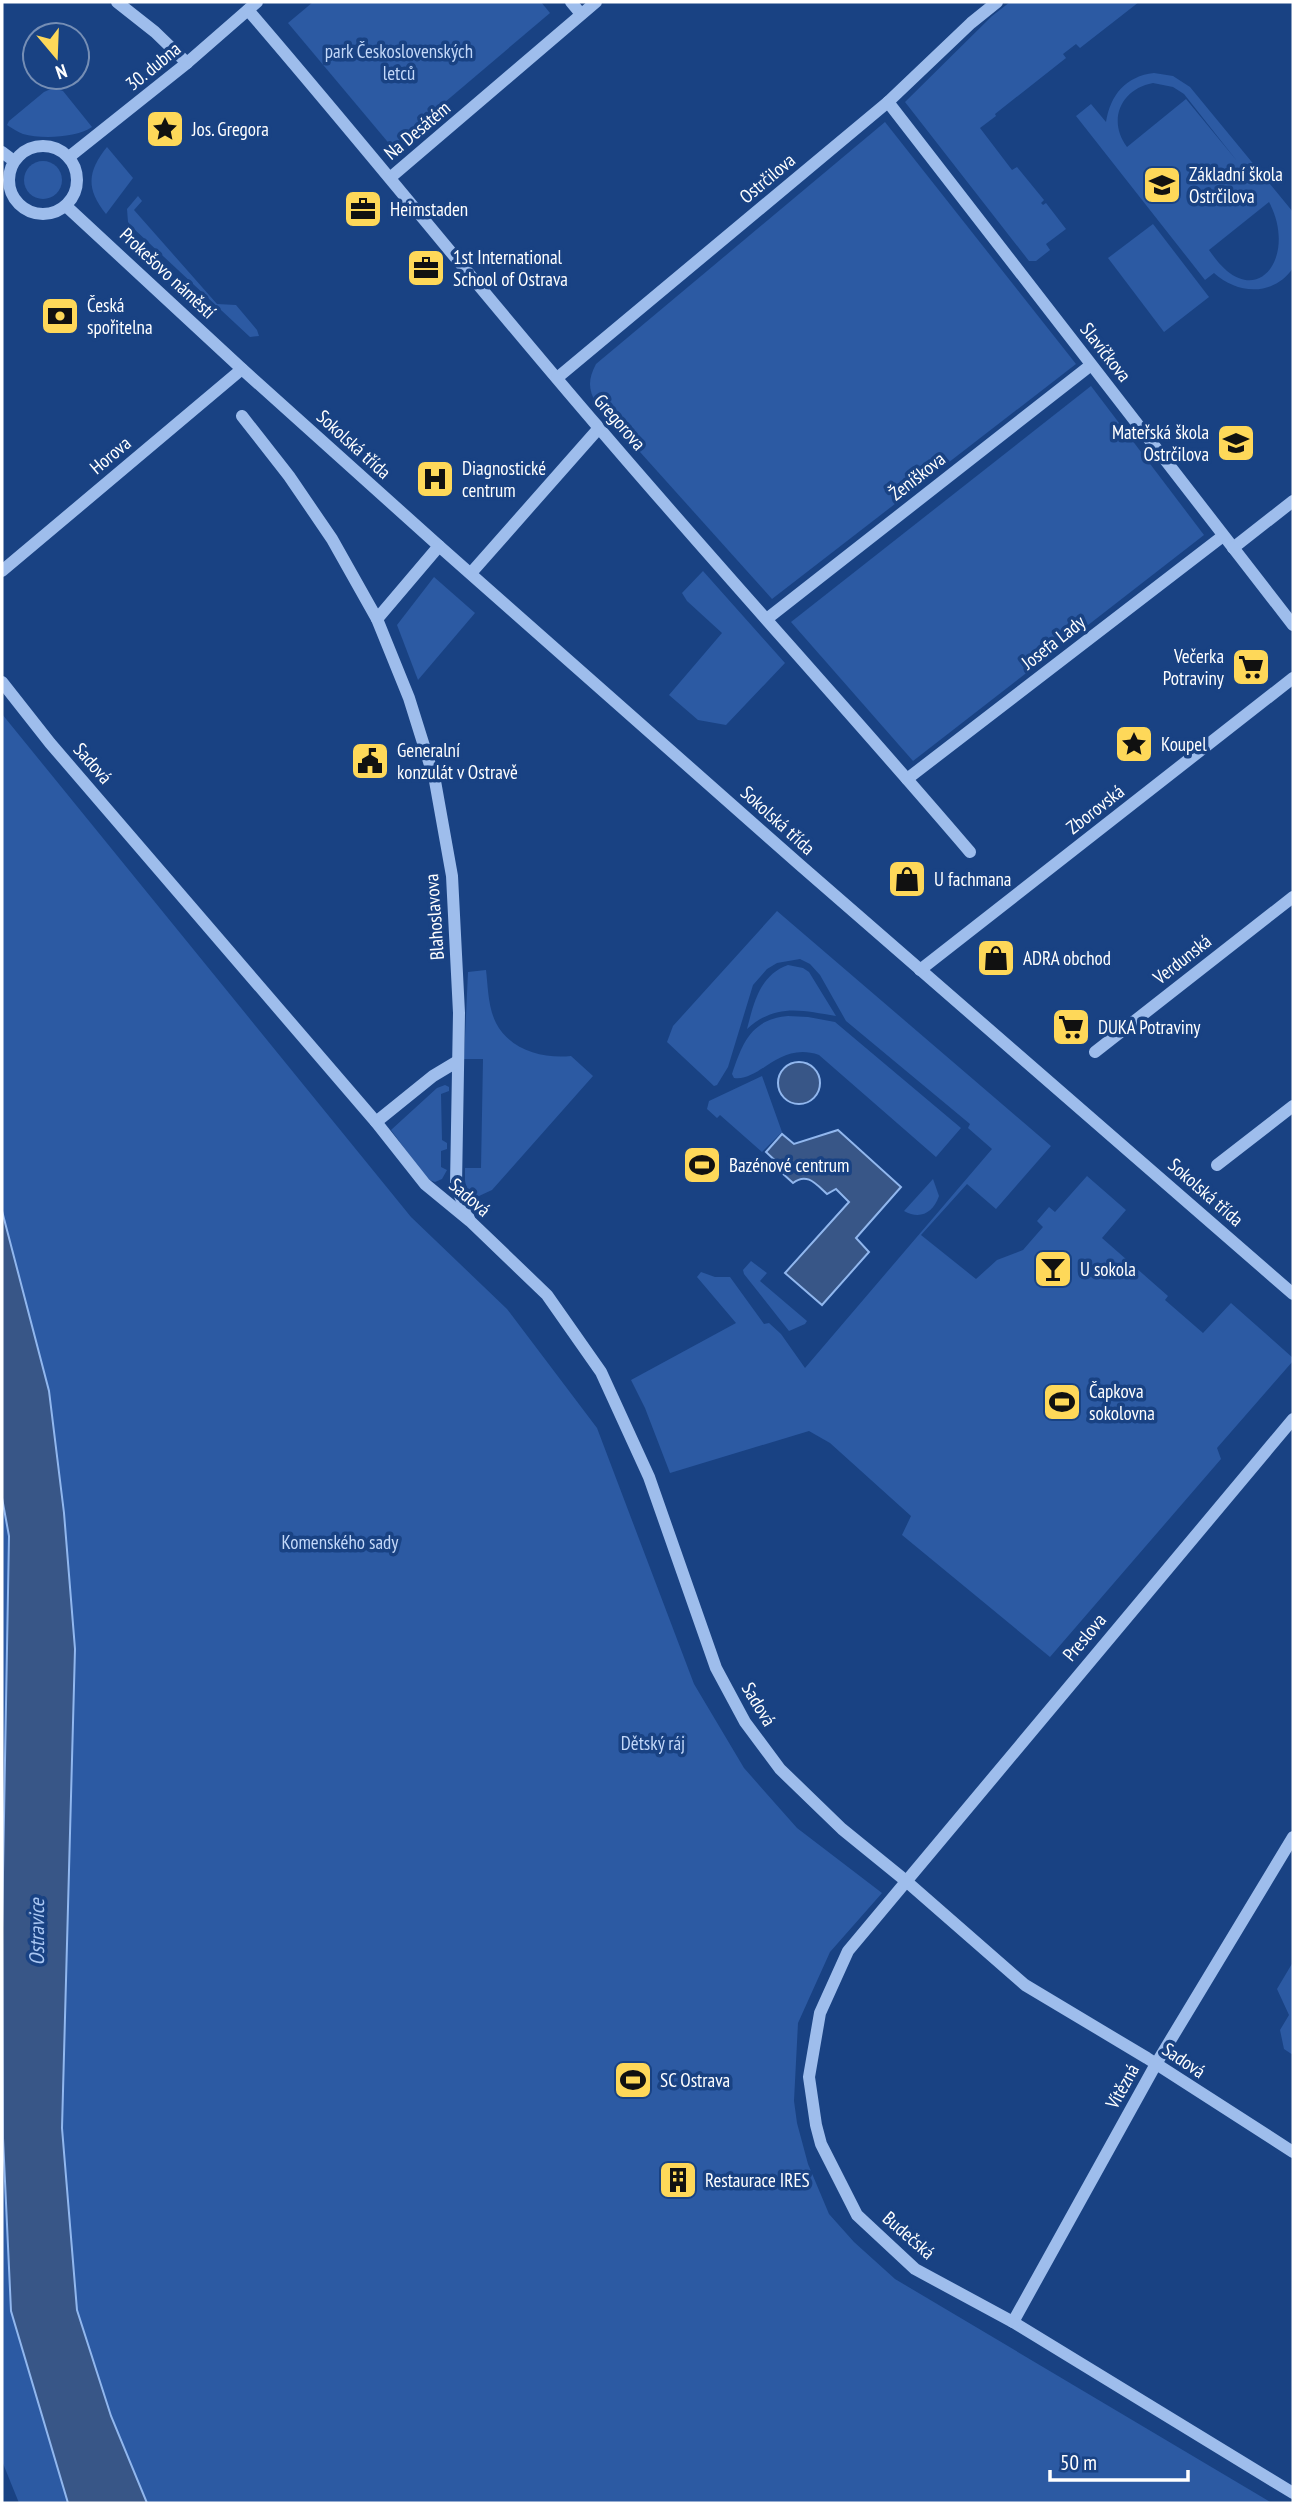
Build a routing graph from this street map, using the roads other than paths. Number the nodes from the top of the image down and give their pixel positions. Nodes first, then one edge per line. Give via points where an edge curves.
1 (117, 2) edge
2 (571, 2) edge
3 (596, 2) edge
4 (997, 2) edge
5 (253, 6) edge
6 (581, 14) junction
7 (187, 64) junction
8 (888, 102) junction
9 (2, 152) edge
10 (69, 157) junction
11 (14, 161) junction
12 (391, 177) junction
13 (66, 206) junction
14 (1091, 365) junction
15 (242, 369) junction
16 (557, 378) junction
17 (242, 416) dead end
18 (598, 428) junction
19 (1293, 501) edge
20 (1223, 536) junction
21 (439, 546) junction
22 (1233, 548) junction
23 (2, 571) edge
24 (471, 573) junction
25 (768, 618) junction
26 (377, 619) junction
27 (1293, 625) edge
28 (1293, 678) edge
29 (2, 682) edge
30 (906, 779) junction
31 (970, 852) dead end
32 (1293, 897) edge
33 (920, 970) junction
34 (1095, 1052) dead end
35 (458, 1061) junction
36 (1293, 1106) edge
37 (376, 1122) junction
38 (1217, 1165) dead end
39 (470, 1221) junction
40 (1293, 1294) edge
41 (1293, 1419) edge
42 (1293, 1837) edge
43 (906, 1881) junction
44 (1156, 2064) junction
45 (1293, 2153) edge
46 (1013, 2322) junction
47 (1293, 2493) edge

1 - 7 street
2 - 6 street
3 - 6 street, Na Desátém
4 - 8 street, Ostrčilova
5 - 7 street, 30. dubna
5 - 12 street, Gregorova
6 - 12 street, Na Desátém
7 - 10 street, 30. dubna
8 - 14 street, Slavíčkova
8 - 16 street, Ostrčilova
9 - 11 street
10 - 11 street via 58,149 38,146
10 - 13 street via 78,182
11 - 13 street via 9,184 22,207 41,214
12 - 16 street, Gregorova
13 - 15 street, Prokešovo náměstí
14 - 20 street, Slavíčkova
14 - 25 street, Ženíškova
15 - 21 street, Sokolská třída
15 - 23 street, Horova
16 - 18 street, Gregorova
17 - 26 street, Blahoslavova via 318,518
18 - 24 street
18 - 25 street, Gregorova
19 - 22 street
20 - 22 street, Slavíčkova
20 - 30 street, Josefa Lady
21 - 24 street, Sokolská třída
21 - 26 street
22 - 27 street, Slavíčkova
24 - 33 street, Sokolská třída
25 - 30 street, Gregorova
26 - 35 street, Blahoslavova via 435,782 452,876
28 - 33 street, Zborovská
29 - 37 street, Sadová
30 - 31 street, Gregorova
32 - 34 street, Verdunská
33 - 40 street, Sokolská třída
35 - 37 street
35 - 39 street, Blahoslavova via 456,1185
36 - 38 street
37 - 39 street, Sadová via 425,1184
39 - 43 street, Sadová via 547,1295 601,1372 649,1478 716,1668 745,1721 780,1769 842,1829
41 - 43 street, Preslova
42 - 44 street, Vítězná
43 - 44 street, Sadová via 1025,1985
43 - 46 street, Budečská via 848,1951 820,2013 809,2077 816,2125 857,2215 915,2269
44 - 45 street, Sadová
44 - 46 street, Vítězná
46 - 47 street, Budečská

